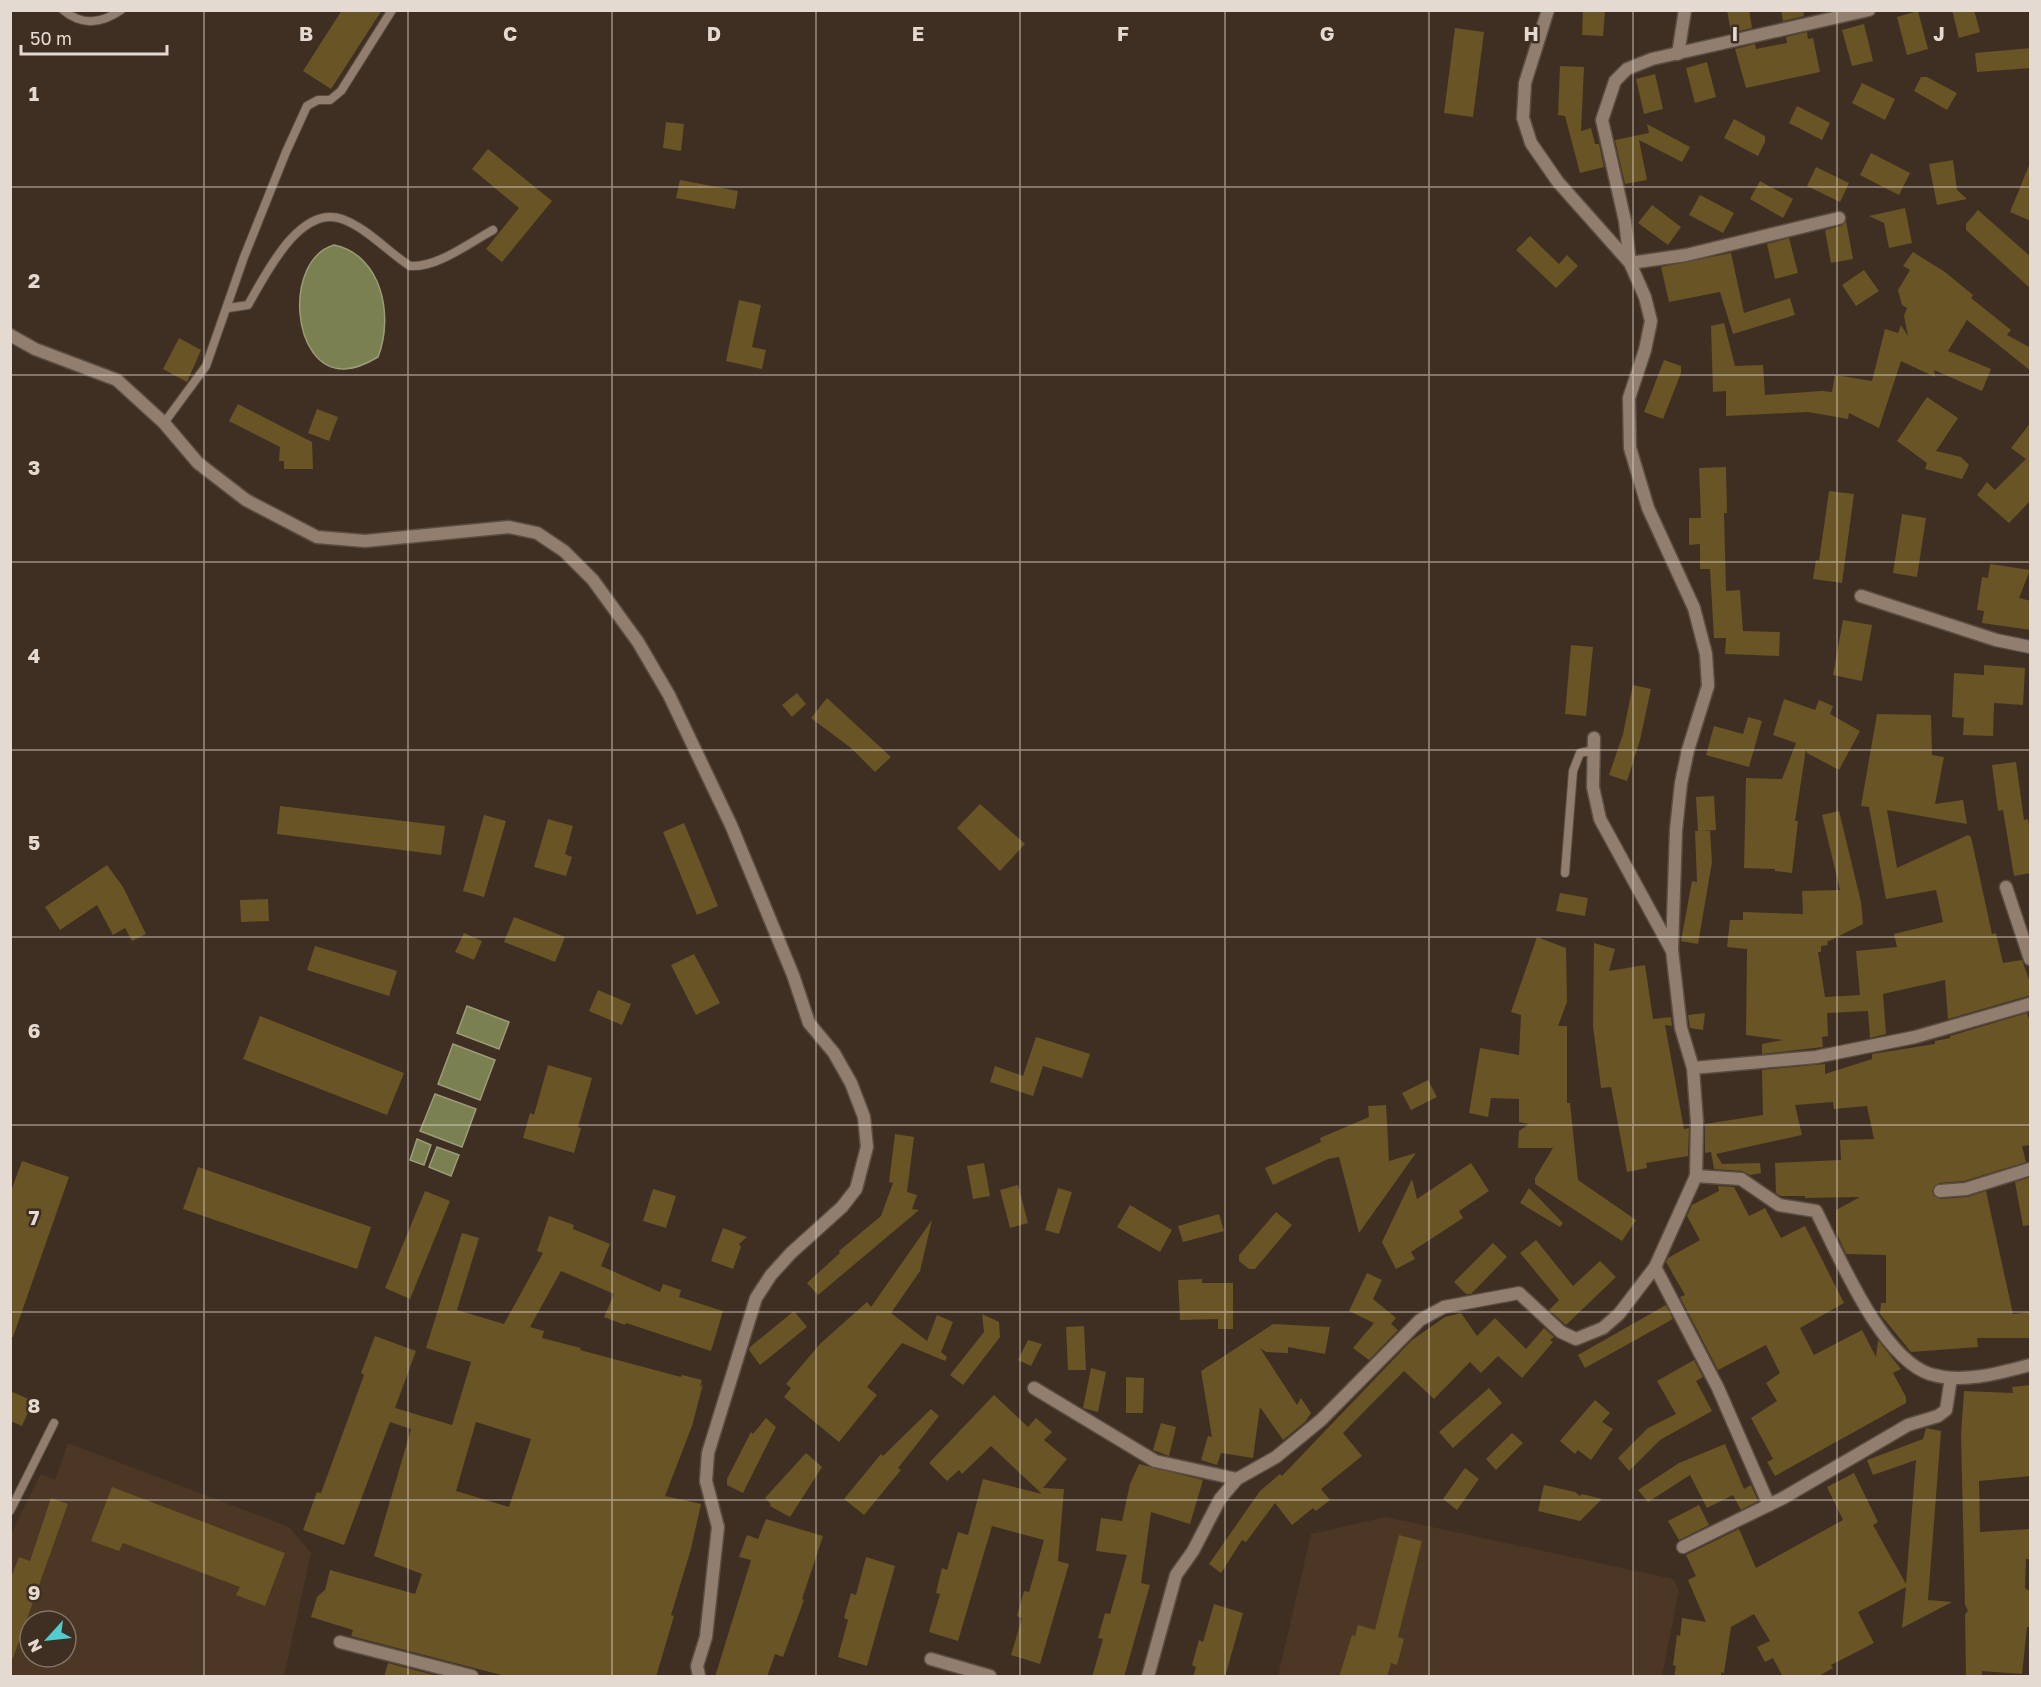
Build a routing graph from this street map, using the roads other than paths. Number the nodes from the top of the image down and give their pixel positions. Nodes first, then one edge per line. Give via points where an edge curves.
1 (63, 10) edge
2 (121, 10) edge
3 (392, 10) edge
4 (1548, 10) edge
5 (1685, 10) edge
6 (1869, 10) edge
7 (1678, 54) junction
8 (1839, 218) dead end
9 (493, 230) dead end
10 (1630, 263) junction
11 (228, 308) junction
12 (10, 335) edge
13 (164, 423) junction
14 (1861, 596) dead end
15 (2031, 647) edge
16 (1594, 744) joint
17 (1565, 873) dead end
18 (2006, 887) dead end
19 (1672, 950) junction
20 (2031, 959) edge
21 (2031, 1004) edge
22 (1693, 1068) junction
23 (2031, 1169) edge
24 (1696, 1176) junction
25 (1940, 1191) dead end
26 (1655, 1267) junction
27 (2031, 1365) edge
28 (1951, 1378) junction
29 (1034, 1388) dead end
30 (54, 1423) dead end
31 (1237, 1479) junction
32 (1769, 1505) junction
33 (10, 1511) edge
34 (1683, 1547) dead end
35 (340, 1642) dead end
36 (931, 1659) dead end
37 (471, 1677) edge
38 (699, 1677) edge
39 (990, 1677) edge
40 (1148, 1677) edge

1 - 2 lane via 86,22 103,21
3 - 11 lane via 341,91 330,100 318,100 307,106 261,215
4 - 10 street via 1525,83 1523,118 1531,143 1558,182
5 - 7 street
6 - 7 street
7 - 10 street via 1627,69 1615,81 1602,120 1625,221
8 - 10 street via 1686,255
9 - 11 lane via 419,267 410,266 340,218 310,220 296,232 248,305
10 - 19 street via 1651,321 1629,398 1630,448 1648,508 1694,608 1706,654 1708,686 1681,783
11 - 13 lane via 206,366
12 - 13 street via 35,349 117,380
13 - 38 street via 198,463 246,500 317,537 365,542 509,527 537,533 564,551 593,580 638,642 669,695 731,825 794,975 809,1023 834,1053 851,1083 864,1117 867,1147 856,1189 842,1207 791,1253 756,1298 708,1453 706,1481 718,1527 706,1636 697,1666
14 - 15 street via 1995,640
16 - 17 lane via 1580,753 1574,771
16 - 19 street via 1593,787 1600,819
18 - 20 street
19 - 22 street via 1681,1028
21 - 22 street via 1915,1037 1827,1055
22 - 24 street
23 - 25 street via 1966,1189
24 - 26 street
24 - 28 street via 1741,1179 1779,1205 1816,1211 1876,1326 1901,1356 1929,1374
26 - 31 street via 1619,1314 1603,1328 1576,1339 1561,1332 1519,1293 1444,1307 1420,1320 1321,1420 1276,1457
26 - 32 street via 1718,1388
27 - 28 street via 1990,1375
28 - 32 street via 1946,1410 1938,1416 1908,1425
29 - 31 street via 1155,1461
30 - 33 lane
31 - 40 street via 1220,1500 1176,1575
32 - 34 street
35 - 37 street
36 - 39 street

